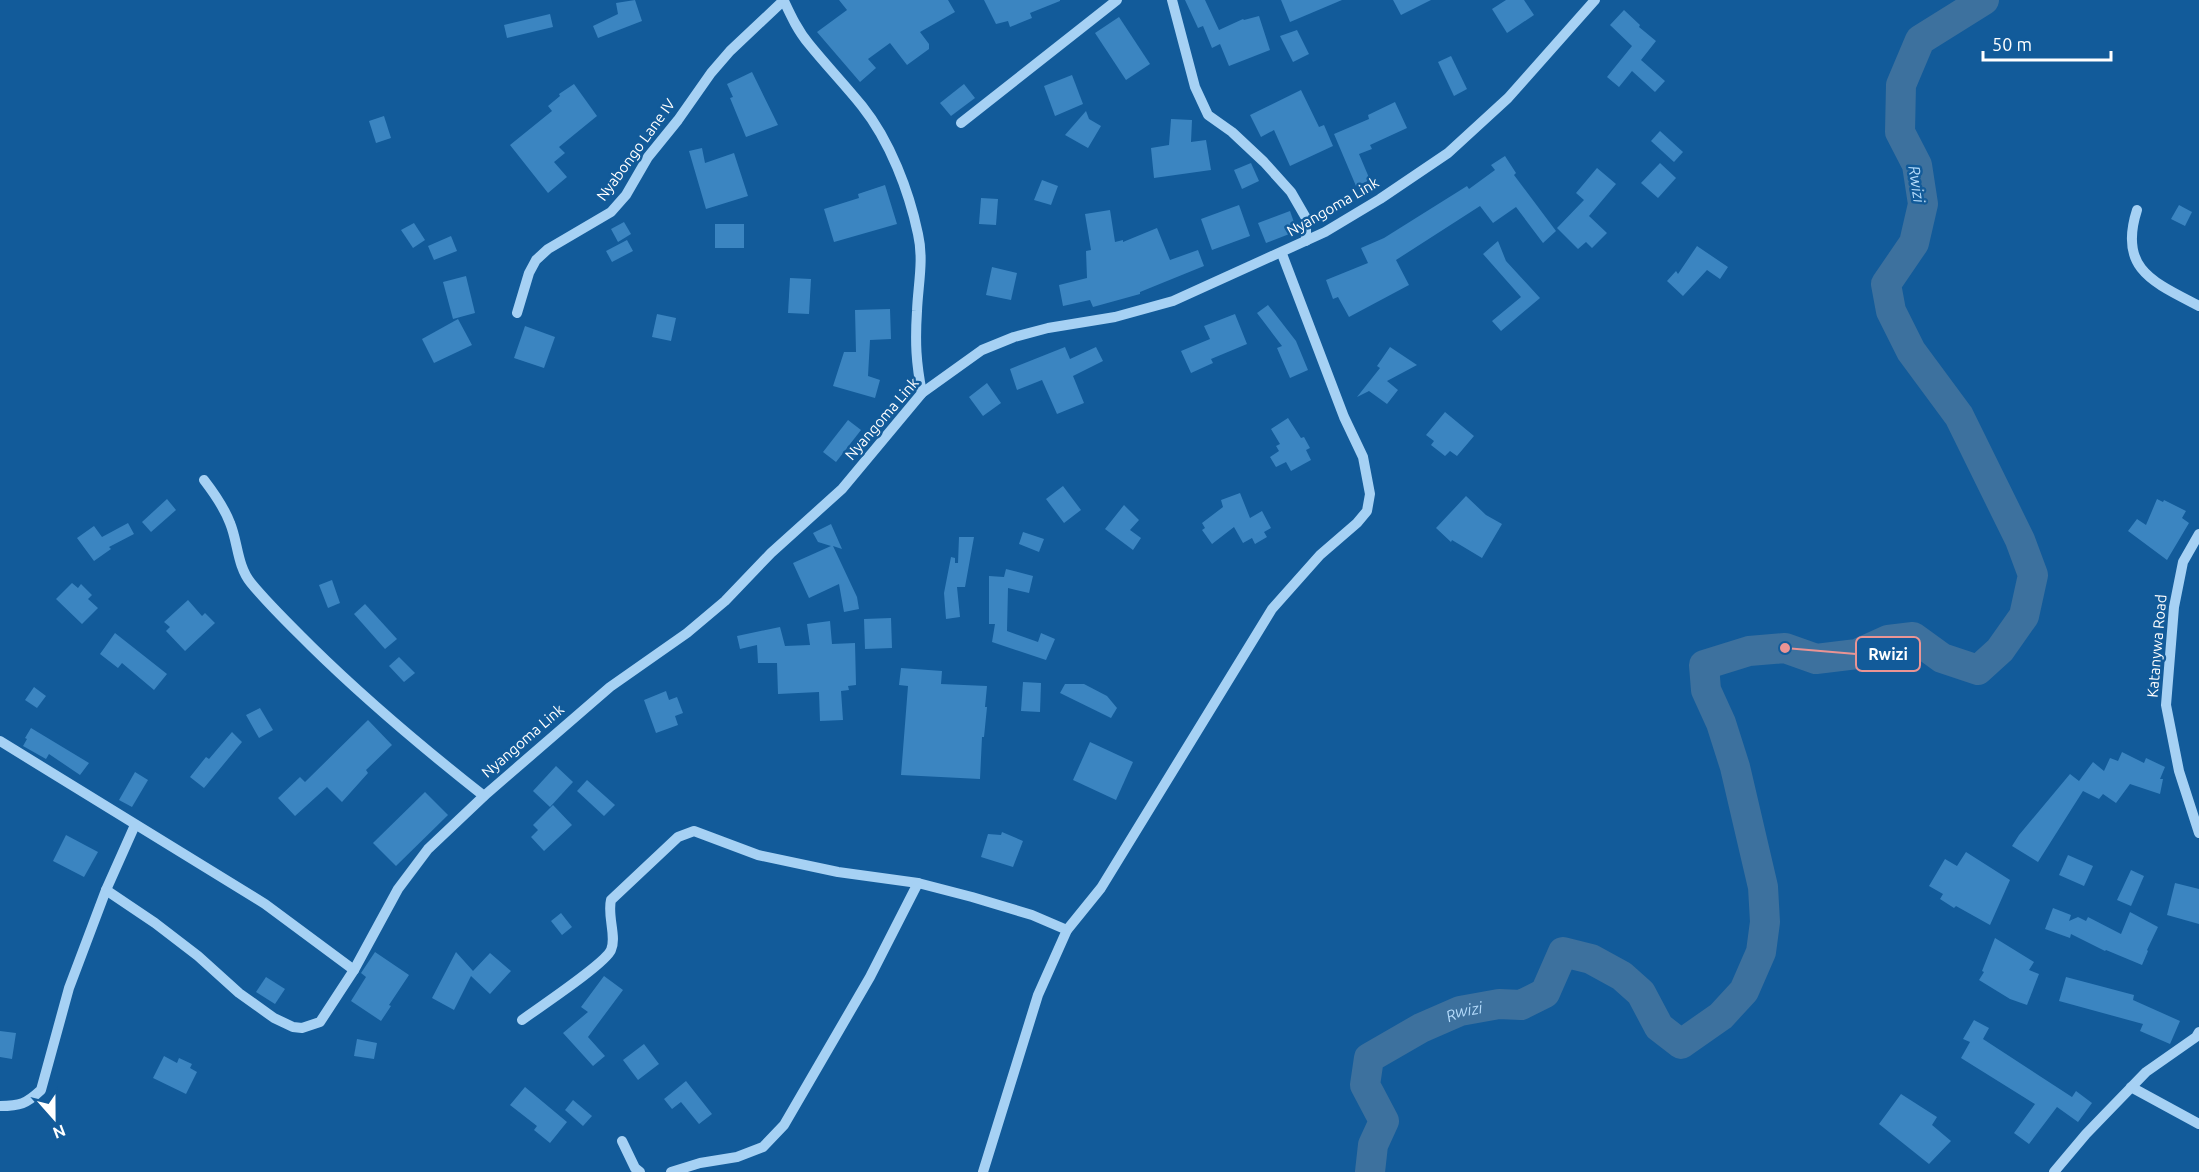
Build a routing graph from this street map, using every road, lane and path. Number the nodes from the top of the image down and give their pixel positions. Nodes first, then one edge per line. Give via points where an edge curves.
1 (784, 0) edge
2 (1117, 0) edge
3 (1172, 0) edge
4 (1595, 0) edge
5 (961, 123) dead end
6 (2137, 210) dead end
7 (1306, 241) junction
8 (1282, 254) junction
9 (2199, 306) edge
10 (517, 313) dead end
11 (922, 393) junction
12 (204, 480) dead end
13 (2199, 534) edge
14 (0, 741) edge
15 (484, 796) junction
16 (135, 825) junction
17 (2199, 833) edge
18 (918, 883) junction
19 (106, 890) junction
20 (1067, 930) junction
21 (354, 970) junction
22 (522, 1020) dead end
23 (2199, 1032) edge
24 (2132, 1087) junction
25 (0, 1106) edge
26 (2199, 1124) edge
27 (622, 1141) dead end
28 (640, 1172) edge
29 (671, 1172) edge
30 (983, 1172) edge
31 (2054, 1172) edge

1 - 10 street, Nyabongo Lane IV via 711,73 610,212 536,260
1 - 11 street via 808,43 876,126 912,208 922,259 915,358
2 - 5 street
3 - 7 street via 1195,87 1208,115 1232,132 1291,192 1306,218
4 - 7 street, Nyangoma Link via 1508,98 1449,153 1380,199
6 - 9 street via 2131,230 2137,264 2158,284
7 - 8 street, Nyangoma Link
8 - 11 street, Nyangoma Link via 1173,301 1014,337 982,350
8 - 20 street via 1362,457 1370,494 1366,511 1272,609 1101,888
11 - 15 street, Nyangoma Link via 842,489 725,601 610,687
12 - 15 street via 231,523 249,581 346,680
13 - 17 street, Katanywa Road via 2183,562 2174,607 2166,705 2179,771
14 - 16 street
15 - 21 street, Nyangoma Link via 428,849 398,889
16 - 19 street
16 - 21 street via 265,904
18 - 20 street via 1032,915
18 - 22 street via 758,855 706,834 686,833 611,900 611,951
18 - 29 street via 870,977 784,1125 763,1148
19 - 21 street, Nyangoma Link via 198,956 239,993 293,1027 320,1022
19 - 25 street via 69,988 41,1090 19,1106
20 - 30 street via 1038,995
23 - 24 street
24 - 26 street
24 - 31 street
27 - 28 street

